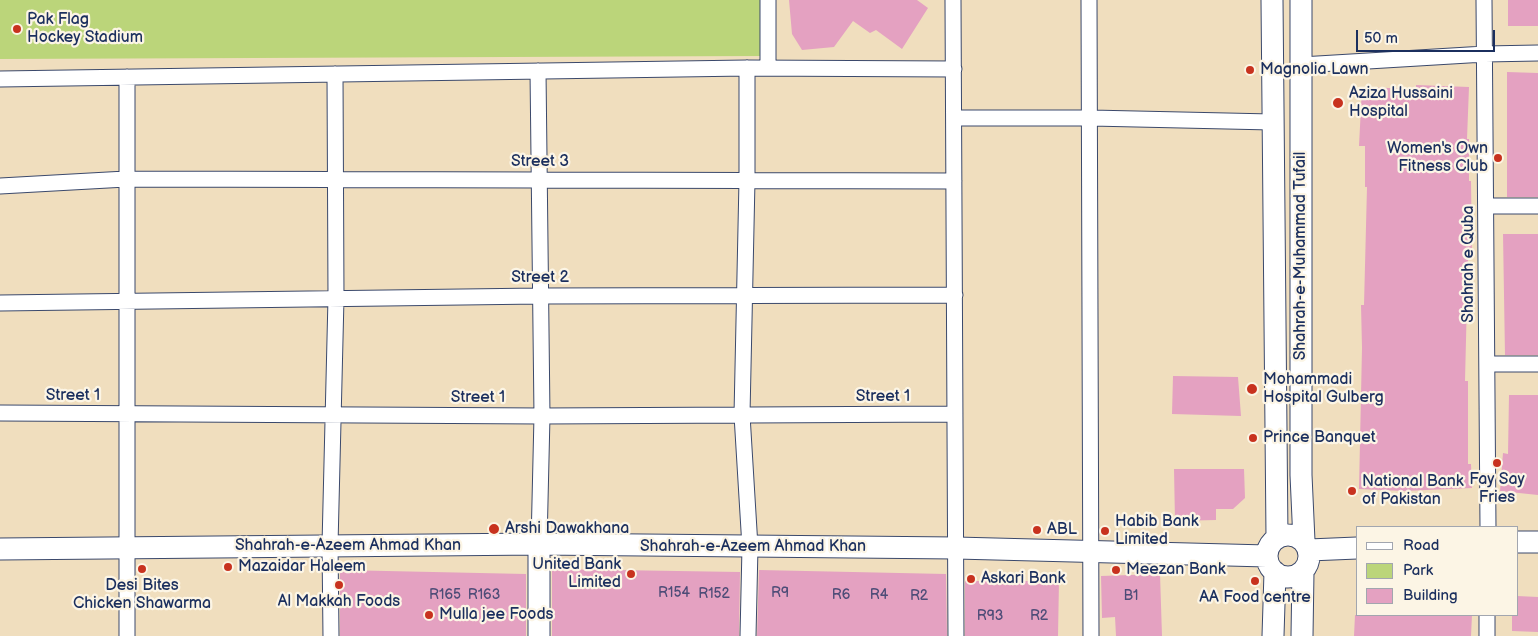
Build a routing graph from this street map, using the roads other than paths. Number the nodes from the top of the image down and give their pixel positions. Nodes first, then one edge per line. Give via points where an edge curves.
1 (768, 0) edge
2 (952, 0) edge
3 (1089, 0) edge
4 (1272, 0) edge
5 (1301, 0) edge
6 (1484, 0) edge
7 (1538, 53) edge
8 (1485, 54) junction
9 (1301, 65) junction
10 (747, 68) junction
11 (768, 68) junction
12 (954, 69) junction
13 (538, 71) junction
14 (335, 74) junction
15 (127, 77) junction
16 (0, 78) edge
17 (954, 118) junction
18 (1091, 118) junction
19 (1272, 122) junction
20 (126, 179) junction
21 (336, 179) junction
22 (538, 179) junction
23 (747, 180) junction
24 (954, 181) junction
25 (0, 186) edge
26 (1486, 206) junction
27 (1538, 206) edge
28 (744, 295) junction
29 (955, 295) junction
30 (540, 296) junction
31 (336, 298) junction
32 (126, 300) junction
33 (0, 303) edge
34 (1487, 364) junction
35 (1538, 364) edge
36 (0, 413) edge
37 (125, 413) junction
38 (956, 414) junction
39 (334, 415) junction
40 (742, 415) junction
41 (542, 416) junction
42 (1488, 526) edge
43 (1277, 537) junction
44 (1518, 542) edge
45 (1538, 542) edge
46 (330, 544) junction
47 (539, 544) junction
48 (1307, 545) junction
49 (750, 547) junction
50 (126, 548) junction
51 (956, 548) junction
52 (1356, 548) edge
53 (0, 549) edge
54 (1091, 552) junction
55 (1271, 564) junction
56 (1303, 572) junction
57 (1488, 616) edge
58 (126, 636) edge
59 (331, 636) edge
60 (539, 636) edge
61 (748, 636) edge
62 (956, 636) edge
63 (1091, 636) edge
64 (1274, 636) edge
65 (1302, 636) edge
66 (1487, 636) edge

1 - 11 street
2 - 12 street
3 - 18 street
4 - 19 street, Shahrah-e-Muhammad Tufail
5 - 9 street, Shahrah-e-Muhammad Tufail
6 - 8 street, Shahrah e Quba
7 - 8 street
8 - 9 street
8 - 26 street, Shahrah e Quba
9 - 48 street, Shahrah-e-Muhammad Tufail via 1301,474
10 - 11 street
10 - 13 street
10 - 23 street
11 - 12 street
12 - 17 street
13 - 14 street
13 - 22 street
14 - 15 street
14 - 21 street
15 - 16 street
15 - 20 street
17 - 18 street
17 - 24 street
18 - 19 street
18 - 54 street
19 - 43 street, Shahrah-e-Muhammad Tufail
20 - 21 street, Street 3
20 - 25 street, Street 3
20 - 32 street
21 - 22 street, Street 3
21 - 31 street
22 - 23 street, Street 3
22 - 30 street
23 - 24 street, Street 3
23 - 28 street
24 - 29 street
26 - 27 street
26 - 34 street, Shahrah e Quba
28 - 29 street, Street 2
28 - 30 street, Street 2
28 - 40 street
29 - 38 street
30 - 31 street, Street 2
30 - 41 street
31 - 32 street, Street 2
31 - 39 street
32 - 33 street, Street 2
32 - 37 street
34 - 35 street
34 - 42 street, Shahrah e Quba
36 - 37 street, Street 1
37 - 39 street, Street 1
37 - 50 street
38 - 40 street, Street 1
38 - 51 street
39 - 41 street, Street 1
39 - 46 street
40 - 41 street, Street 1
40 - 49 street
41 - 47 street
43 - 48 street via 1291,534
43 - 55 street via 1268,548
44 - 45 street
46 - 47 street, Shahrah-e-Azeem Ahmad Khan
46 - 50 street, Shahrah-e-Azeem Ahmad Khan
46 - 59 street
47 - 49 street, Shahrah-e-Azeem Ahmad Khan
47 - 60 street
48 - 52 street
48 - 56 street via 1310,558
49 - 51 street, Shahrah-e-Azeem Ahmad Khan
49 - 61 street
50 - 53 street, Shahrah-e-Azeem Ahmad Khan
50 - 58 street
51 - 54 street, Shahrah-e-Azeem Ahmad Khan
51 - 62 street
54 - 55 street, Shahrah-e-Azeem Ahmad Khan
54 - 63 street
55 - 56 street via 1289,578
55 - 64 street
56 - 65 street
57 - 66 street

